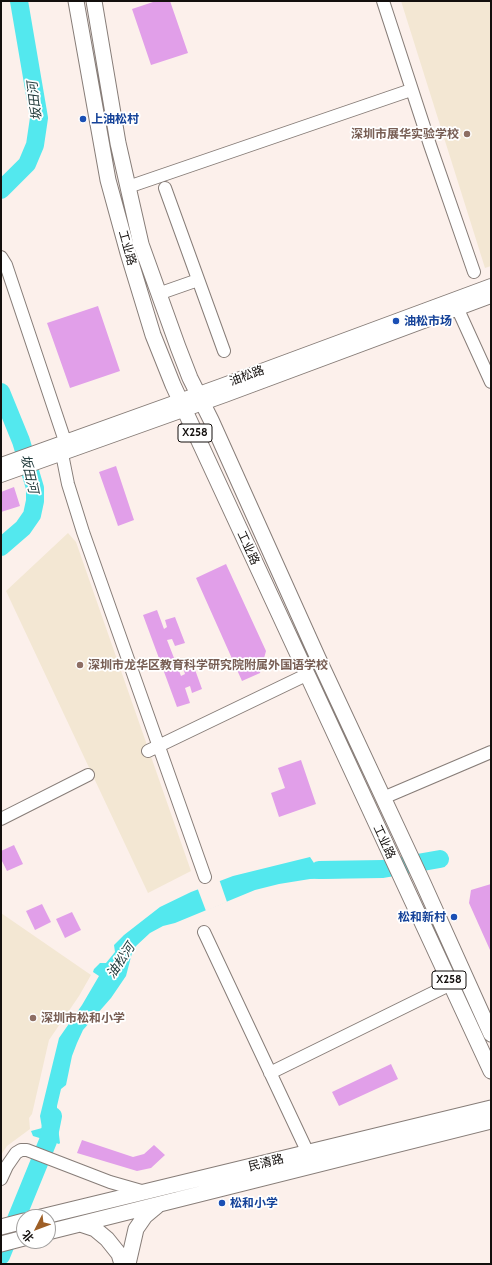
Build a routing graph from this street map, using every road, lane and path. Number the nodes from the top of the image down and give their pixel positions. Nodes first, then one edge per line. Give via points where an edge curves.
1 (76, 1) edge
2 (94, 1) edge
3 (383, 1) edge
4 (411, 90) junction
5 (128, 187) junction
6 (165, 188) dead end
7 (1, 257) edge
8 (474, 272) dead end
9 (198, 280) junction
10 (491, 285) edge
11 (158, 294) junction
12 (491, 297) edge
13 (456, 304) junction
14 (224, 351) dead end
15 (491, 382) edge
16 (201, 399) junction
17 (182, 405) junction
18 (66, 441) junction
19 (54, 453) junction
20 (4, 469) edge
21 (306, 675) junction
22 (153, 748) junction
23 (491, 752) edge
24 (88, 775) dead end
25 (383, 798) junction
26 (1, 819) edge
27 (205, 877) dead end
28 (204, 932) dead end
29 (451, 984) junction
30 (490, 1031) edge
31 (491, 1071) edge
32 (270, 1073) junction
33 (491, 1108) edge
34 (491, 1121) edge
35 (468, 1127) junction
36 (491, 1132) edge
37 (308, 1153) junction
38 (1, 1179) edge
39 (145, 1192) junction
40 (161, 1204) junction
41 (56, 1213) edge
42 (16, 1223) edge
43 (80, 1224) junction
44 (1, 1227) edge
45 (56, 1230) edge
46 (16, 1240) edge
47 (1, 1244) edge
48 (122, 1264) edge
49 (128, 1264) edge

1 - 17 main road, 工业路 / X258 via 108,180 153,335
2 - 5 main road, 工业路 / X258
3 - 4 street
4 - 5 street
4 - 8 street
5 - 11 main road, 工业路 / X258 via 141,244
6 - 9 street
7 - 18 street via 6,265
9 - 11 street
9 - 14 street
10 - 13 street, 油松路
11 - 16 main road, 工业路 / X258 via 190,378
12 - 13 street, 油松路
13 - 15 street
13 - 16 street, 油松路
16 - 17 street, 油松路
16 - 25 main road, 工业路 / X258
17 - 18 street, 油松路
17 - 19 street, 油松路
17 - 21 main road, 工业路 / X258
18 - 19 street, 油松路
19 - 20 street, 油松路
19 - 22 street via 68,484
21 - 22 street
21 - 29 main road, 工业路 / X258
22 - 27 street
23 - 25 street
24 - 26 street
25 - 30 main road, 工业路 / X258
28 - 32 street
29 - 31 main road, 工业路 / X258
29 - 32 street
32 - 37 street
33 - 37 main road, 民清路
34 - 35 main road, 民清路
35 - 36 main road
35 - 40 main road, 民清路
37 - 39 main road, 民清路
38 - 39 street via 16,1154 21,1150 27,1150
39 - 41 main road, 民清路
40 - 43 main road, 民清路
40 - 49 main road via 140,1221
42 - 44 main road
43 - 45 main road, 民清路
43 - 48 main road via 90,1226 104,1236 119,1254
46 - 47 main road

